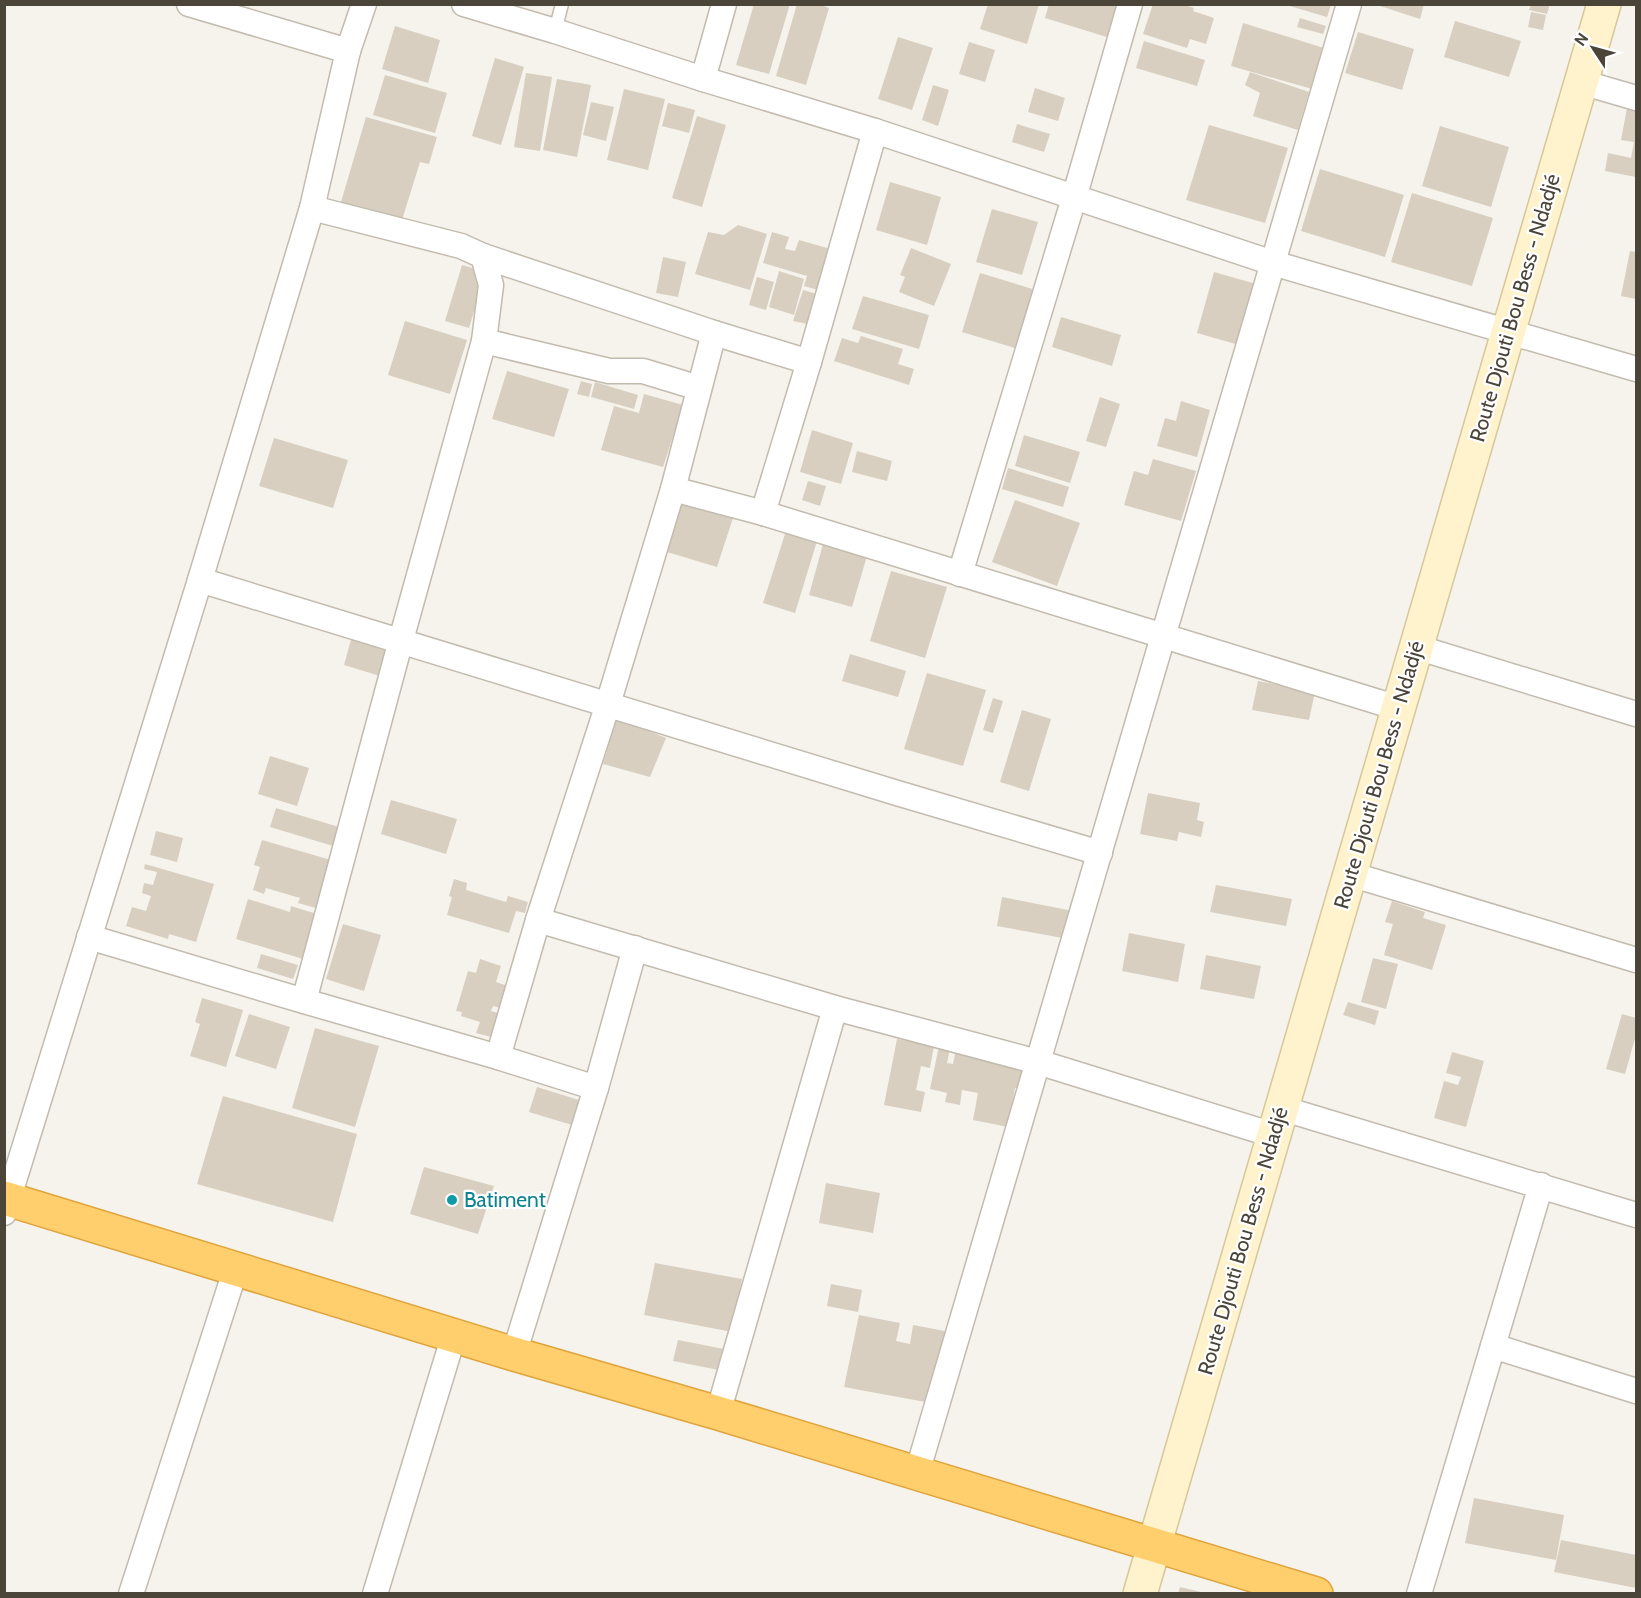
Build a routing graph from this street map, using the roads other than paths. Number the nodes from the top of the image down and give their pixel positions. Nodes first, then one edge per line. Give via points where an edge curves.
1 (189, 4) edge
2 (364, 4) edge
3 (464, 4) edge
4 (562, 4) edge
5 (724, 4) edge
6 (1130, 4) edge
7 (1349, 4) edge
8 (1604, 4) edge
9 (555, 31) junction
10 (348, 51) junction
11 (703, 79) junction
12 (1581, 82) junction
13 (1636, 98) edge
14 (875, 131) junction
15 (1074, 198) junction
16 (312, 208) junction
17 (483, 256) junction
18 (1273, 263) junction
19 (1508, 331) junction
20 (714, 333) junction
21 (484, 341) junction
22 (808, 362) junction
23 (1636, 369) edge
24 (699, 388) junction
25 (673, 489) junction
26 (763, 513) junction
27 (960, 574) junction
28 (200, 579) junction
29 (1163, 636) junction
30 (401, 640) junction
31 (1416, 647) junction
32 (608, 704) junction
33 (1398, 708) junction
34 (1636, 714) edge
35 (1100, 853) junction
36 (1350, 874) junction
37 (538, 920) junction
38 (89, 937) junction
39 (635, 948) junction
40 (1636, 960) edge
41 (304, 1001) junction
42 (835, 1008) junction
43 (498, 1057) junction
44 (1038, 1062) junction
45 (596, 1088) junction
46 (1277, 1122) junction
47 (1541, 1185) junction
48 (6, 1203) edge
49 (1636, 1215) edge
50 (236, 1268) junction
51 (454, 1335) junction
52 (1493, 1346) junction
53 (514, 1354) junction
54 (1636, 1391) edge
55 (718, 1413) junction
56 (917, 1473) junction
57 (1154, 1545) junction
58 (1300, 1591) edge
59 (131, 1593) edge
60 (375, 1593) edge
61 (1140, 1593) edge
62 (1419, 1593) edge

1 - 10 street
2 - 10 street
3 - 9 street
4 - 9 lane
5 - 11 street
6 - 15 street
7 - 18 street
8 - 12 main road, Route Djouti Bou Bess - Ndadjé
9 - 11 street
10 - 16 street
11 - 14 street
12 - 13 street
12 - 19 main road, Route Djouti Bou Bess - Ndadjé
14 - 15 street
14 - 22 street
15 - 18 street
15 - 27 street
16 - 17 street via 461,246
16 - 28 street
17 - 20 street
17 - 21 street via 491,285
18 - 19 street
18 - 29 street
19 - 23 street
19 - 31 main road, Route Djouti Bou Bess - Ndadjé
20 - 22 street
20 - 24 street
21 - 24 street via 609,371 643,371
21 - 30 street
22 - 26 street
24 - 25 street
25 - 26 street
25 - 32 street
26 - 27 street
27 - 29 street
28 - 30 street
28 - 38 street
29 - 33 street
29 - 35 street
30 - 32 street
30 - 41 street
31 - 33 main road, Route Djouti Bou Bess - Ndadjé
31 - 34 street
32 - 35 street
32 - 37 street
33 - 36 main road, Route Djouti Bou Bess - Ndadjé
35 - 44 street
36 - 40 street
36 - 46 main road, Route Djouti Bou Bess - Ndadjé
37 - 39 street
37 - 43 street
38 - 41 street
38 - 48 street
39 - 42 street
39 - 45 street
41 - 43 street
42 - 44 street
42 - 55 street
43 - 45 street
44 - 46 street
44 - 56 street
45 - 53 street
46 - 47 street
46 - 57 main road, Route Djouti Bou Bess - Ndadjé
47 - 49 street
47 - 52 street
48 - 50 highway
50 - 51 highway
50 - 59 street
51 - 53 highway
51 - 60 street
52 - 54 street
52 - 62 street
53 - 55 highway
55 - 56 highway
56 - 57 highway
57 - 58 highway
57 - 61 main road, Route Djouti Bou Bess - Ndadjé

